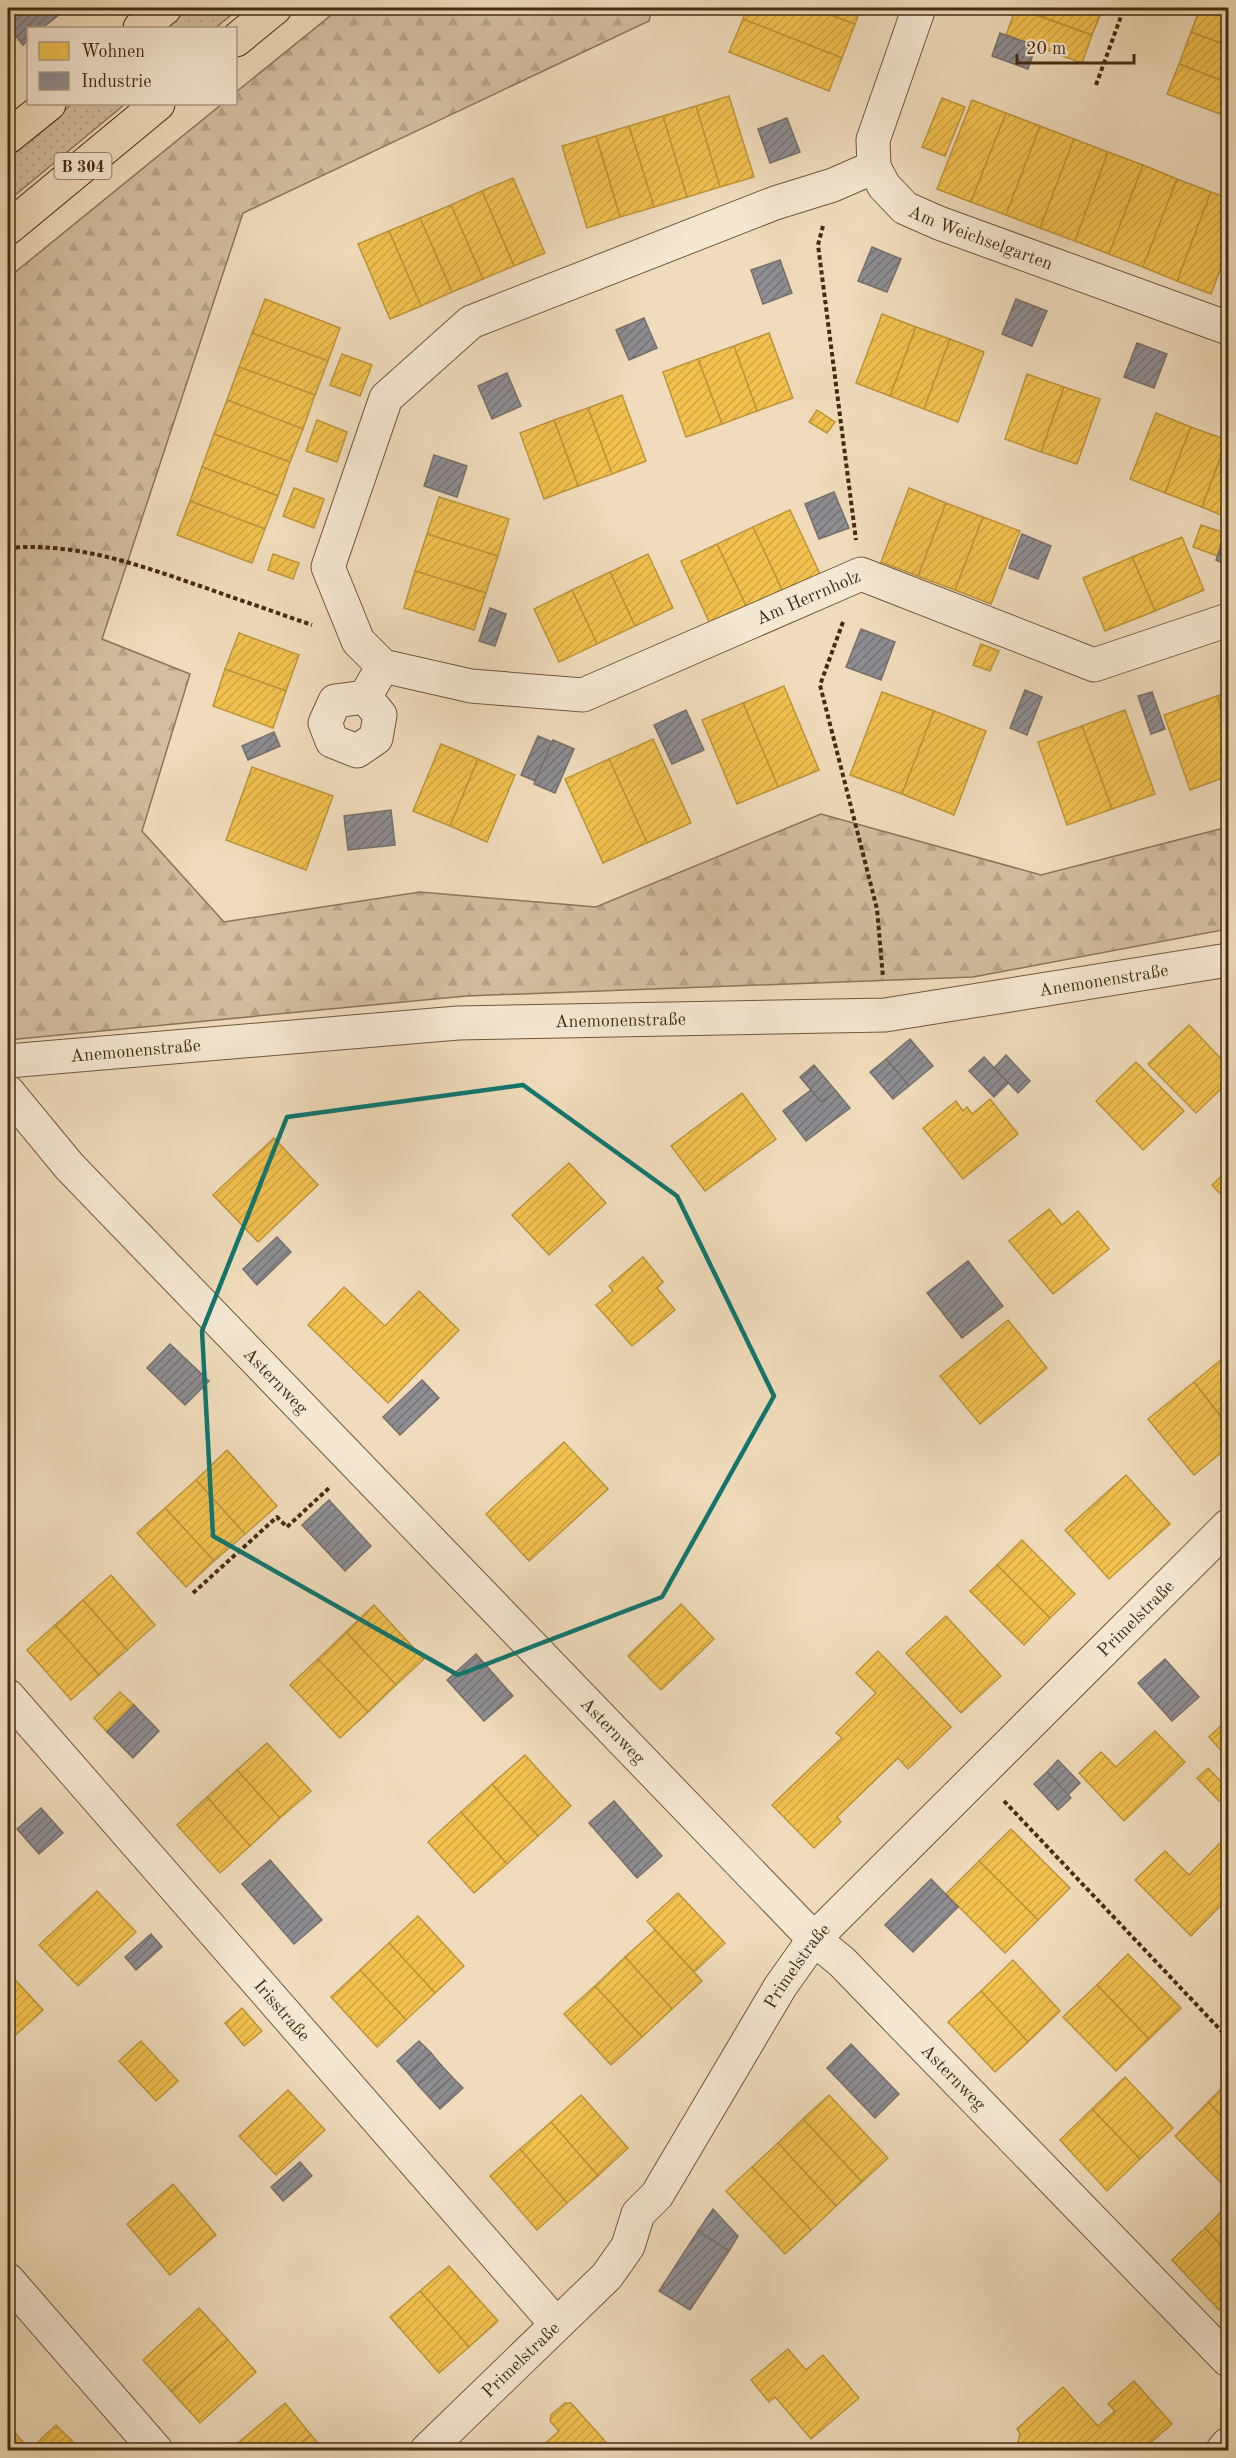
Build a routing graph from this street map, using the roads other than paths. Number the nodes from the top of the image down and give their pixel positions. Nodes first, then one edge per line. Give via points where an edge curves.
1 (165, 8) edge
2 (274, 8) edge
3 (919, 8) edge
4 (141, 27) edge
5 (237, 39) edge
6 (48, 105) edge
7 (157, 105) edge
8 (8, 137) edge
9 (874, 167) junction
10 (8, 228) edge
11 (1228, 328) edge
12 (1228, 620) edge
13 (383, 666) junction
14 (364, 697) dead end
15 (1228, 960) edge
16 (8, 1061) edge
17 (8, 1092) edge
18 (1228, 1526) edge
19 (8, 1696) edge
20 (814, 1939) junction
21 (8, 2280) edge
22 (556, 2324) junction
23 (1228, 2360) edge
24 (1228, 2444) edge
25 (156, 2451) edge
26 (427, 2451) edge
27 (1223, 2451) edge

1 - 4 main road
2 - 5 main road
3 - 9 street via 873,140
6 - 8 main road
7 - 10 main road, B 304
9 - 11 street, Am Weichselgarten via 884,186 904,208
9 - 13 street via 471,322 386,398 327,567 358,641
12 - 13 street, Am Herrnholz via 1094,665 861,574 583,695 471,686
13 - 14 street
15 - 16 street, Anemonenstraße via 885,1015 458,1023
17 - 20 street, Asternweg via 69,1166
18 - 20 street, Primelstraße
19 - 22 street, Irisstraße
20 - 22 street, Primelstraße via 780,1987 657,2195 638,2214 628,2246 607,2276
20 - 23 street, Asternweg via 843,1962
21 - 25 street
22 - 26 street, Primelstraße
24 - 27 street

